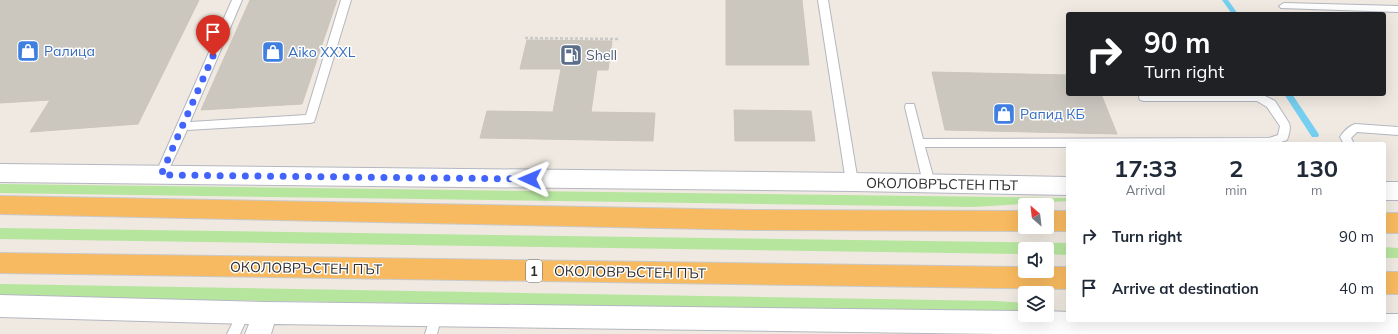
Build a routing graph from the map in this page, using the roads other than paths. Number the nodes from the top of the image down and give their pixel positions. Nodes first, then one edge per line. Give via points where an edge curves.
1 (237, 0) edge
2 (346, 0) edge
3 (823, 0) edge
4 (1284, 6) dead end
5 (1398, 9) edge
6 (1144, 97) dead end
7 (910, 107) dead end
8 (182, 126) junction
9 (1398, 131) edge
10 (1269, 142) edge
11 (1349, 142) edge
12 (919, 143) junction
13 (1066, 143) edge
14 (0, 173) edge
15 (161, 175) junction
16 (852, 182) junction
17 (929, 183) junction
18 (1066, 186) edge
19 (1386, 191) edge
20 (1398, 191) edge
21 (0, 205) edge
22 (1018, 221) edge
23 (1054, 221) edge
24 (1066, 221) edge
25 (1386, 223) edge
26 (1398, 223) edge
27 (0, 263) edge
28 (1066, 278) edge
29 (1386, 283) edge
30 (1398, 283) edge
31 (0, 306) edge
32 (256, 320) edge
33 (433, 324) edge
34 (784, 326) edge
35 (1398, 326) edge
36 (846, 327) edge
37 (1046, 329) edge
38 (1241, 329) edge
39 (233, 334) edge

1 - 8 lane
2 - 8 lane via 310,119
3 - 16 lane
4 - 5 lane
6 - 10 lane via 1259,97 1271,104 1284,126 1283,137
7 - 12 lane
8 - 15 lane
9 - 11 lane via 1355,128 1345,137
12 - 13 lane
12 - 17 lane
14 - 15 street, ОКОЛОВРЪСТЕН ПЪТ
15 - 16 street, ОКОЛОВРЪСТЕН ПЪТ
16 - 17 street, ОКОЛОВРЪСТЕН ПЪТ
17 - 18 street, ОКОЛОВРЪСТЕН ПЪТ
19 - 20 street
21 - 22 highway via 745,220
23 - 24 highway
25 - 26 highway
27 - 28 highway, ОКОЛОВРЪСТЕН ПЪТ / 1
29 - 30 highway
31 - 32 street
32 - 33 street
32 - 39 lane
33 - 34 street
34 - 36 street
35 - 38 street
36 - 37 street
37 - 38 street

